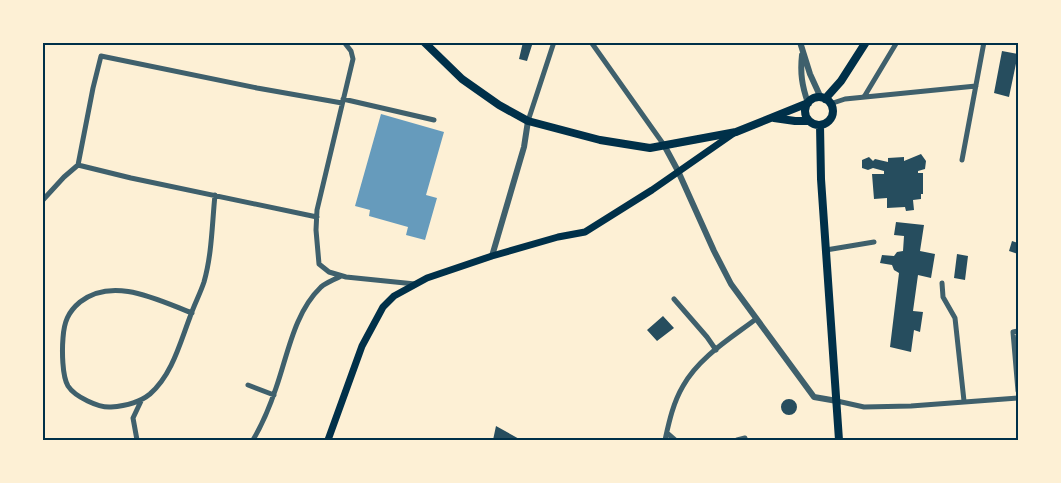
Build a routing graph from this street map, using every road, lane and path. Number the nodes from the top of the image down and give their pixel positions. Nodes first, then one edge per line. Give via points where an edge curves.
1 (344, 42) edge
2 (424, 42) edge
3 (554, 42) edge
4 (590, 42) edge
5 (800, 42) edge
6 (866, 42) edge
7 (896, 42) edge
8 (984, 42) edge
9 (802, 53) junction
10 (976, 86) junction
11 (864, 97) junction
12 (825, 100) junction
13 (343, 101) junction
14 (808, 103) junction
15 (772, 118) junction
16 (434, 120) dead end
17 (528, 121) junction
18 (810, 121) junction
19 (820, 125) junction
20 (736, 132) junction
21 (664, 145) junction
22 (962, 160) dead end
23 (78, 165) junction
24 (678, 171) junction
25 (215, 195) junction
26 (42, 201) edge
27 (317, 217) junction
28 (874, 242) dead end
29 (826, 250) junction
30 (492, 256) junction
31 (341, 276) junction
32 (942, 283) dead end
33 (416, 284) junction
34 (674, 299) dead end
35 (192, 313) junction
36 (756, 319) junction
37 (1018, 331) edge
38 (716, 350) junction
39 (248, 385) dead end
40 (1018, 391) edge
41 (274, 395) junction
42 (1018, 398) edge
43 (142, 399) junction
44 (837, 401) junction
45 (964, 401) junction
46 (667, 433) junction
47 (744, 438) dead end
48 (136, 440) edge
49 (253, 440) edge
50 (328, 440) edge
51 (665, 440) edge
52 (675, 440) edge
53 (737, 440) edge
54 (839, 440) edge

1 - 13 street via 353,60
2 - 17 main road via 462,79
3 - 17 street
4 - 21 street
5 - 9 street
6 - 12 main road
7 - 11 street
8 - 10 street
9 - 12 street
9 - 14 street via 800,70
10 - 11 street
10 - 22 street
11 - 12 street
12 - 14 main road via 814,99
12 - 19 main road via 832,108 831,117
13 - 16 street
13 - 23 street via 101,56
13 - 27 street
14 - 15 main road
14 - 18 main road via 806,114
15 - 18 main road
15 - 20 main road
17 - 21 main road via 600,140 650,148
17 - 30 street via 524,147
18 - 19 main road
19 - 29 main road
20 - 21 main road
20 - 24 main road
21 - 24 street
23 - 25 street
23 - 26 street
24 - 30 main road via 585,232
24 - 36 street via 731,284
25 - 27 street
25 - 35 street via 204,282
27 - 31 street via 319,264
28 - 29 street
29 - 44 main road
30 - 33 main road
31 - 33 street
31 - 41 street via 320,289 304,311
32 - 45 street via 943,297 956,318
33 - 50 main road via 394,296 374,322
34 - 38 street
35 - 43 street via 170,369
35 - 43 street via 137,293 112,291 98,292 84,299 67,316 62,342 68,387 94,404 108,407
36 - 38 street
36 - 44 street via 814,397
37 - 40 street via 1013,332
38 - 46 street via 684,384
39 - 41 street
41 - 49 street
42 - 45 street
43 - 48 street via 134,418
44 - 45 street via 864,407
44 - 54 main road
46 - 51 street
46 - 52 street
47 - 53 street

